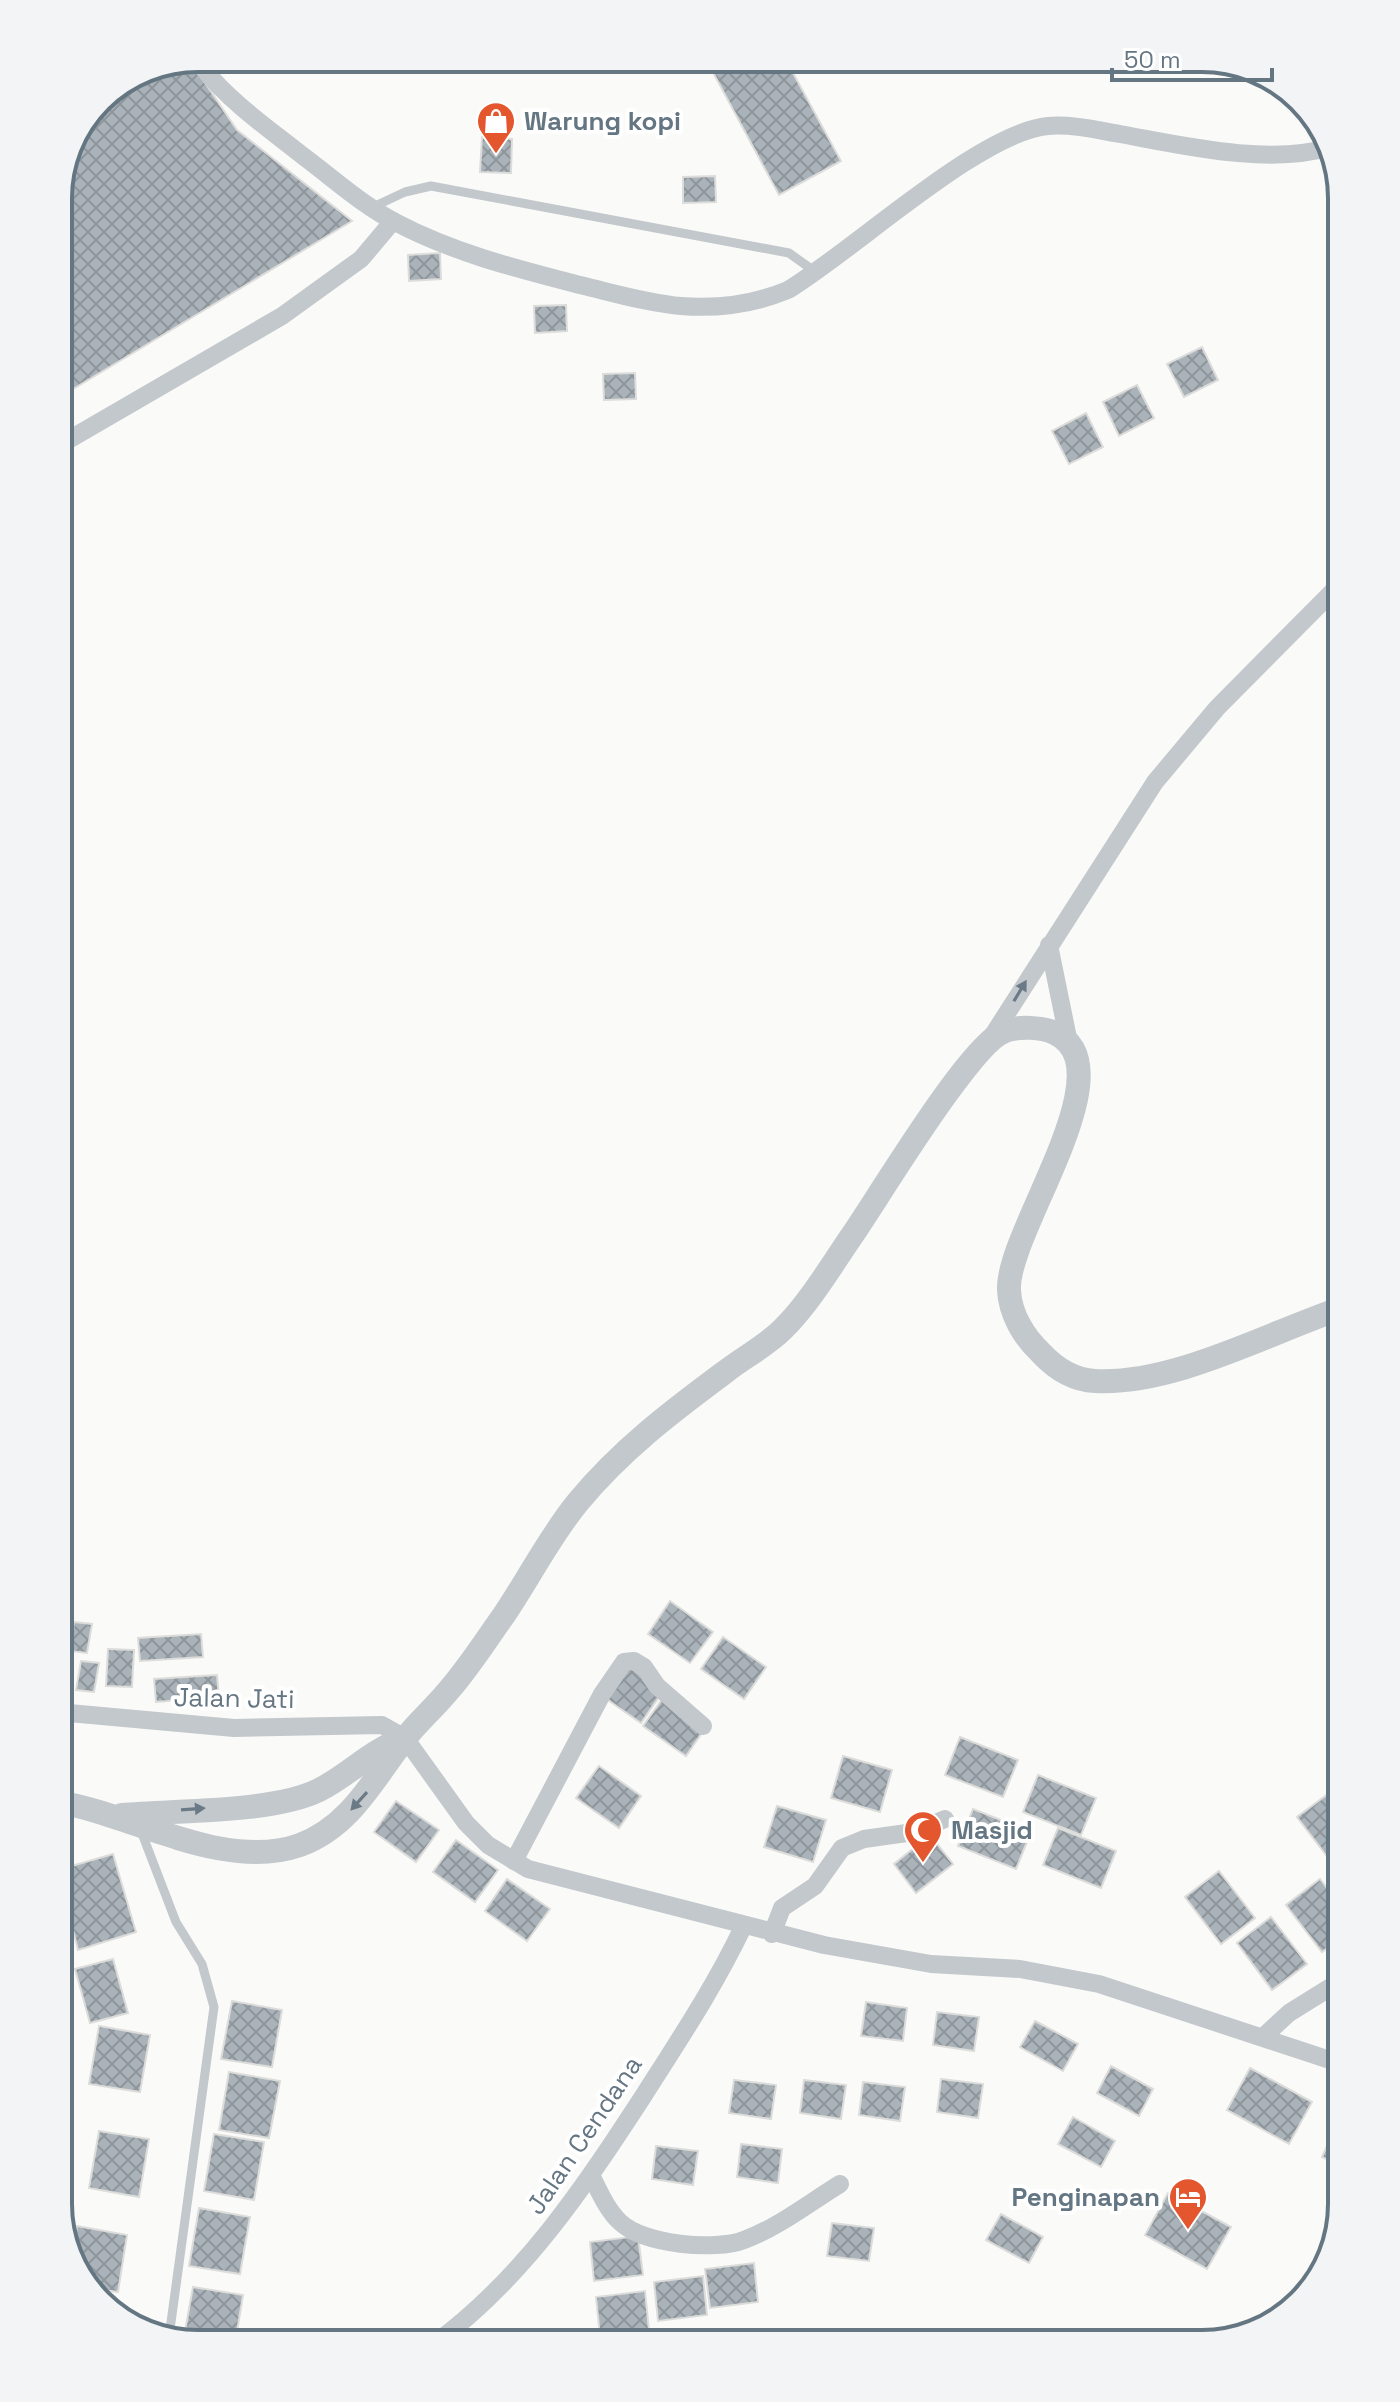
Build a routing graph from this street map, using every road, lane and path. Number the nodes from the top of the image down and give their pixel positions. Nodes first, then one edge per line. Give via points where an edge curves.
1 (207, 72) edge
2 (1318, 148) edge
3 (371, 208) junction
4 (393, 221) junction
5 (817, 273) junction
6 (72, 438) edge
7 (1328, 597) edge
8 (1049, 945) junction
9 (991, 1038) junction
10 (1069, 1043) junction
11 (1328, 1313) edge
12 (72, 1713) edge
13 (703, 1726) dead end
14 (405, 1738) junction
15 (72, 1806) edge
16 (945, 1819) dead end
17 (127, 1820) junction
18 (514, 1861) junction
19 (743, 1927) junction
20 (772, 1934) junction
21 (1328, 1989) edge
22 (1263, 2037) junction
23 (1328, 2059) edge
24 (591, 2175) junction
25 (840, 2184) dead end
26 (170, 2327) edge
27 (450, 2330) edge

1 - 3 street via 260,121
2 - 5 street via 1216,150 1046,126 1004,140 955,170
3 - 4 street
3 - 5 lane via 431,186 789,253
4 - 5 street via 517,268 682,306 761,301
4 - 6 street via 361,259 282,316
7 - 8 street via 1177,754
9 -> 8 street
8 - 10 street
9 - 10 street via 1008,1029 1031,1028 1056,1033
9 - 14 street via 797,1313 765,1344 652,1425 602,1474 452,1687
10 - 11 street via 1079,1067 1075,1111 1016,1248 1008,1286 1022,1330 1050,1362 1083,1380 1131,1378 1176,1368
12 - 14 street, Jalan Jati via 234,1728 369,1723
13 - 18 street via 657,1686 644,1667 624,1662
17 -> 14 street via 275,1805 319,1790
14 -> 17 street via 347,1814 298,1846 218,1847
14 - 18 street via 466,1823
15 - 17 street
16 - 20 street via 914,1832 864,1839 842,1848 815,1886 782,1908
17 - 26 lane via 202,1964 214,2007
18 - 19 street via 566,1881
19 - 20 street
19 - 24 street, Jalan Cendana via 711,1989
20 - 22 street via 899,1959 1056,1974
21 - 22 street
22 - 23 street
24 - 25 street via 602,2198 632,2230 710,2246 748,2239
24 - 27 street, Jalan Cendana via 530,2258

